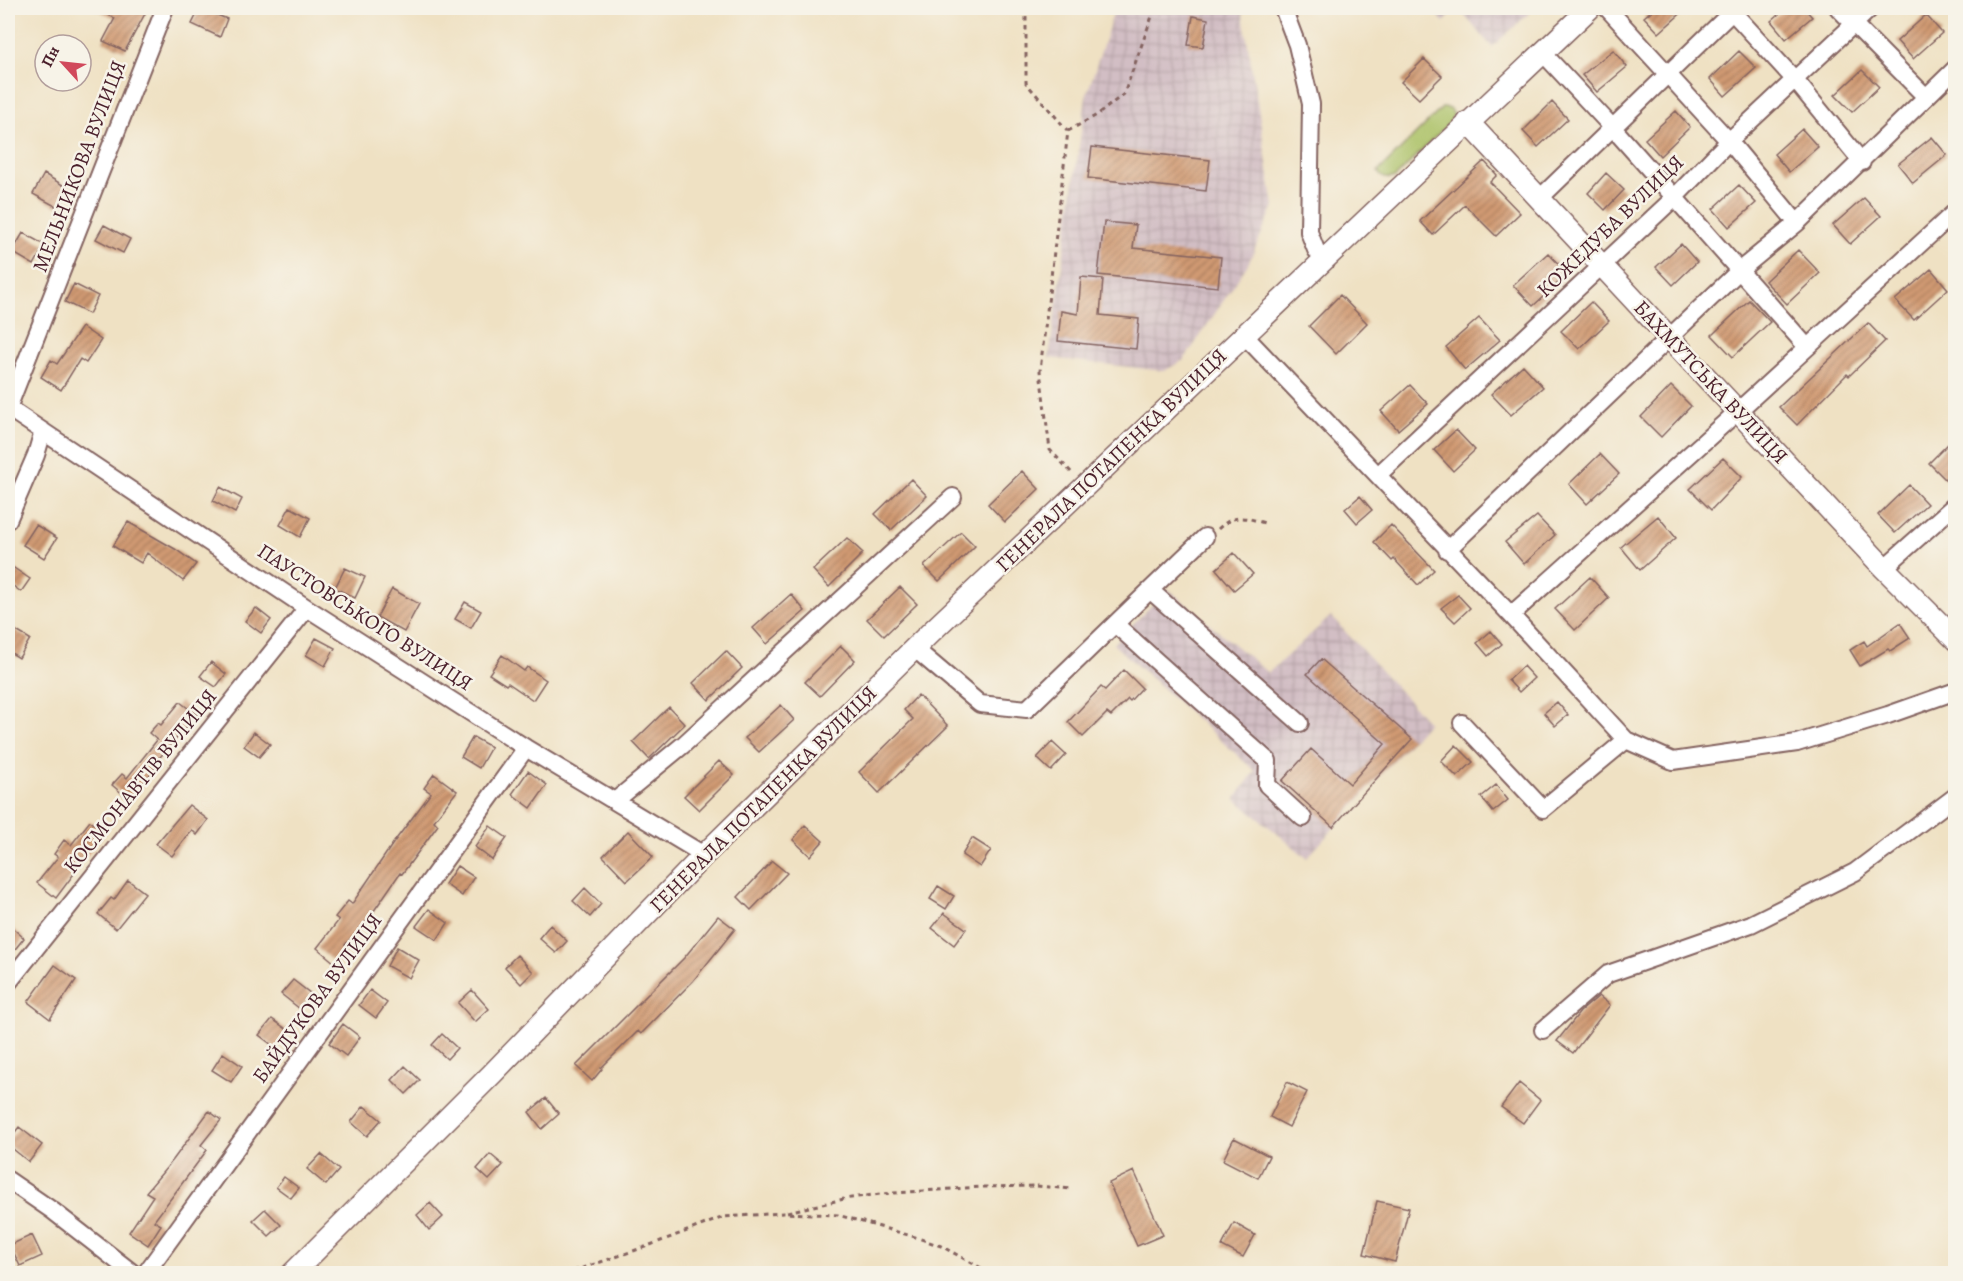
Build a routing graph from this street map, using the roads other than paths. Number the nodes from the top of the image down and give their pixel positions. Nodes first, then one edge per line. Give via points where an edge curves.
1 (165, 8) edge
2 (1283, 8) edge
3 (1590, 8) edge
4 (1607, 8) edge
5 (1838, 8) edge
6 (1871, 8) edge
7 (1732, 9) edge
8 (1853, 23) junction
9 (1542, 52) junction
10 (1956, 68) edge
11 (1668, 74) junction
12 (1795, 80) junction
13 (1926, 97) junction
14 (1468, 122) junction
15 (1613, 128) junction
16 (1729, 141) junction
17 (1862, 162) junction
18 (1674, 198) junction
19 (1539, 199) junction
20 (1956, 211) edge
21 (1797, 223) junction
22 (1324, 259) junction
23 (1602, 265) junction
24 (1740, 270) junction
25 (1243, 334) junction
26 (1664, 344) junction
27 (1808, 346) junction
28 (8, 408) edge
29 (1737, 412) junction
30 (43, 431) junction
31 (1378, 476) junction
32 (953, 497) dead end
33 (1956, 504) edge
34 (8, 520) edge
35 (1205, 537) road end
36 (1447, 550) junction
37 (1884, 568) junction
38 (1150, 590) junction
39 (307, 608) junction
40 (1511, 615) junction
41 (1115, 624) junction
42 (1956, 640) edge
43 (914, 648) junction
44 (1956, 691) edge
45 (1300, 723) dead end
46 (1462, 723) dead end
47 (1626, 740) junction
48 (526, 748) junction
49 (1956, 796) edge
50 (615, 801) junction
51 (1304, 818) dead end
52 (704, 855) junction
53 (8, 983) edge
54 (1543, 1030) dead end
55 (8, 1180) edge
56 (134, 1274) edge
57 (145, 1274) edge
58 (292, 1274) edge

1 - 28 street, МЕЛЬНИКОВА ВУЛИЦЯ
2 - 22 street via 1297,45 1311,104 1310,232
3 - 9 main road, ГЕНЕРАЛА ПОТАПЕНКА ВУЛИЦЯ
4 - 11 street
5 - 8 street
6 - 8 street, КОЖЕДУБА ВУЛИЦЯ
7 - 11 street
7 - 12 street
8 - 12 street, КОЖЕДУБА ВУЛИЦЯ
8 - 13 street
9 - 14 main road, ГЕНЕРАЛА ПОТАПЕНКА ВУЛИЦЯ
9 - 15 street
10 - 13 street
11 - 15 street
11 - 16 street
12 - 16 street, КОЖЕДУБА ВУЛИЦЯ
12 - 17 street
13 - 17 street
14 - 19 main road, БАХМУТСЬКА ВУЛИЦЯ
14 - 22 main road, ГЕНЕРАЛА ПОТАПЕНКА ВУЛИЦЯ
15 - 18 street
15 - 19 street
16 - 18 street, КОЖЕДУБА ВУЛИЦЯ
16 - 21 street
17 - 21 street
18 - 23 street, КОЖЕДУБА ВУЛИЦЯ
18 - 24 street
19 - 23 main road, БАХМУТСЬКА ВУЛИЦЯ
20 - 27 street
21 - 24 street
22 - 25 main road, ГЕНЕРАЛА ПОТАПЕНКА ВУЛИЦЯ
23 - 26 main road, БАХМУТСЬКА ВУЛИЦЯ
23 - 31 street, КОЖЕДУБА ВУЛИЦЯ
24 - 26 street
24 - 27 street
25 - 31 street, ГЕНЕРАЛА ПОТАПЕНКА ВУЛИЦЯ
25 - 43 main road, ГЕНЕРАЛА ПОТАПЕНКА ВУЛИЦЯ
26 - 29 main road, БАХМУТСЬКА ВУЛИЦЯ
26 - 36 street
27 - 29 street
28 - 30 street, ПАУСТОВСЬКОГО ВУЛИЦЯ
29 - 37 main road, БАХМУТСЬКА ВУЛИЦЯ
29 - 40 street
30 - 34 street
30 - 39 street, ПАУСТОВСЬКОГО ВУЛИЦЯ
31 - 36 street, ГЕНЕРАЛА ПОТАПЕНКА ВУЛИЦЯ
32 - 50 street via 683,745
33 - 37 street
35 - 38 street
36 - 40 street, ГЕНЕРАЛА ПОТАПЕНКА ВУЛИЦЯ
37 - 42 main road, БАХМУТСЬКА ВУЛИЦЯ
38 - 41 street
38 - 45 street
39 - 48 street, ПАУСТОВСЬКОГО ВУЛИЦЯ
39 - 53 street, КОСМОНАВТІВ ВУЛИЦЯ
40 - 47 street, ГЕНЕРАЛА ПОТАПЕНКА ВУЛИЦЯ
41 - 43 street via 1027,709 980,704
41 - 51 street via 1268,762 1267,785
43 - 52 main road, ГЕНЕРАЛА ПОТАПЕНКА ВУЛИЦЯ
44 - 47 street, ГЕНЕРАЛА ПОТАПЕНКА ВУЛИЦЯ via 1797,743 1673,760
46 - 47 street via 1543,809
48 - 50 street, ПАУСТОВСЬКОГО ВУЛИЦЯ
48 - 57 street, БАЙДУКОВА ВУЛИЦЯ
49 - 54 street via 1856,872 1751,924 1608,974
50 - 52 street, ПАУСТОВСЬКОГО ВУЛИЦЯ
52 - 58 main road, ГЕНЕРАЛА ПОТАПЕНКА ВУЛИЦЯ
55 - 56 street

